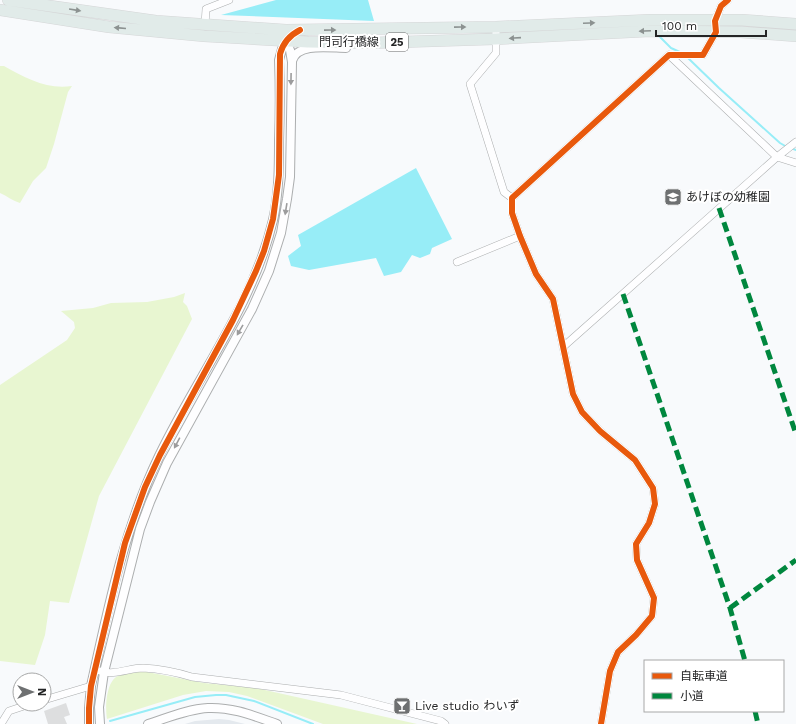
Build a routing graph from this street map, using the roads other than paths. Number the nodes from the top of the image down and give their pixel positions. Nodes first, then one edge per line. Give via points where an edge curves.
1 (8, 0) edge
2 (229, 0) edge
3 (728, 0) edge
4 (0, 10) edge
5 (111, 15) junction
6 (796, 24) edge
7 (205, 25) junction
8 (496, 26) junction
9 (716, 26) junction
10 (300, 30) junction
11 (796, 36) edge
12 (264, 39) junction
13 (495, 39) junction
14 (286, 41) junction
15 (368, 43) junction
16 (670, 55) junction
17 (279, 60) junction
18 (292, 62) junction
19 (796, 142) edge
20 (777, 157) junction
21 (796, 163) edge
22 (512, 198) junction
23 (520, 236) junction
24 (457, 262) dead end
25 (563, 347) junction
26 (95, 668) junction
27 (104, 672) junction
28 (91, 686) junction
29 (52, 698) edge
30 (12, 710) edge
31 (1, 724) edge
32 (89, 724) edge
33 (100, 724) edge
34 (148, 724) edge
35 (277, 724) edge
36 (445, 724) edge
37 (601, 724) edge

1 -> 5 main road, 門司行橋線 / 25
2 - 7 street via 206,9
3 - 9 street via 721,6
12 -> 4 main road, 門司行橋線 / 25 via 109,27
5 - 7 main road, 門司行橋線 / 25
5 - 14 main road via 139,23 276,35
6 - 9 main road, 門司行橋線 / 25 via 742,20
7 - 10 main road, 門司行橋線 / 25
8 -> 9 main road, 門司行橋線 / 25 via 650,20
10 -> 8 main road, 門司行橋線 / 25
8 - 13 street
9 - 11 main road, 門司行橋線 / 25 via 740,32
9 -> 13 main road, 門司行橋線 / 25
9 - 16 street via 703,55
10 - 14 street
12 - 14 main road, 門司行橋線 / 25
12 - 17 street via 274,44
13 - 15 main road, 門司行橋線 / 25
13 - 22 street via 496,53 470,84 504,192
14 - 15 main road, 門司行橋線 / 25
14 - 17 street
14 - 18 street
15 - 18 street via 350,48 305,49 296,53
16 - 20 street
16 - 22 street
17 - 26 street via 279,175 273,219 264,251 233,320 145,486 125,543
18 -> 27 street via 290,177 284,219 274,255 252,310 176,446 150,502 133,552
19 - 20 street
20 - 21 street
20 - 25 street
22 - 23 street via 512,213
23 - 24 street
23 - 25 street via 536,274 553,299
25 - 37 street via 573,394 582,412 635,460 653,488 655,504 649,524 636,544 637,560 654,598 652,616 618,652 610,671
26 - 27 street
26 - 28 street
27 - 33 street via 99,706
27 - 36 street via 142,668 171,671 192,677 342,695
28 - 29 street
28 - 32 street
30 - 31 street
34 - 35 street via 206,708 246,712

